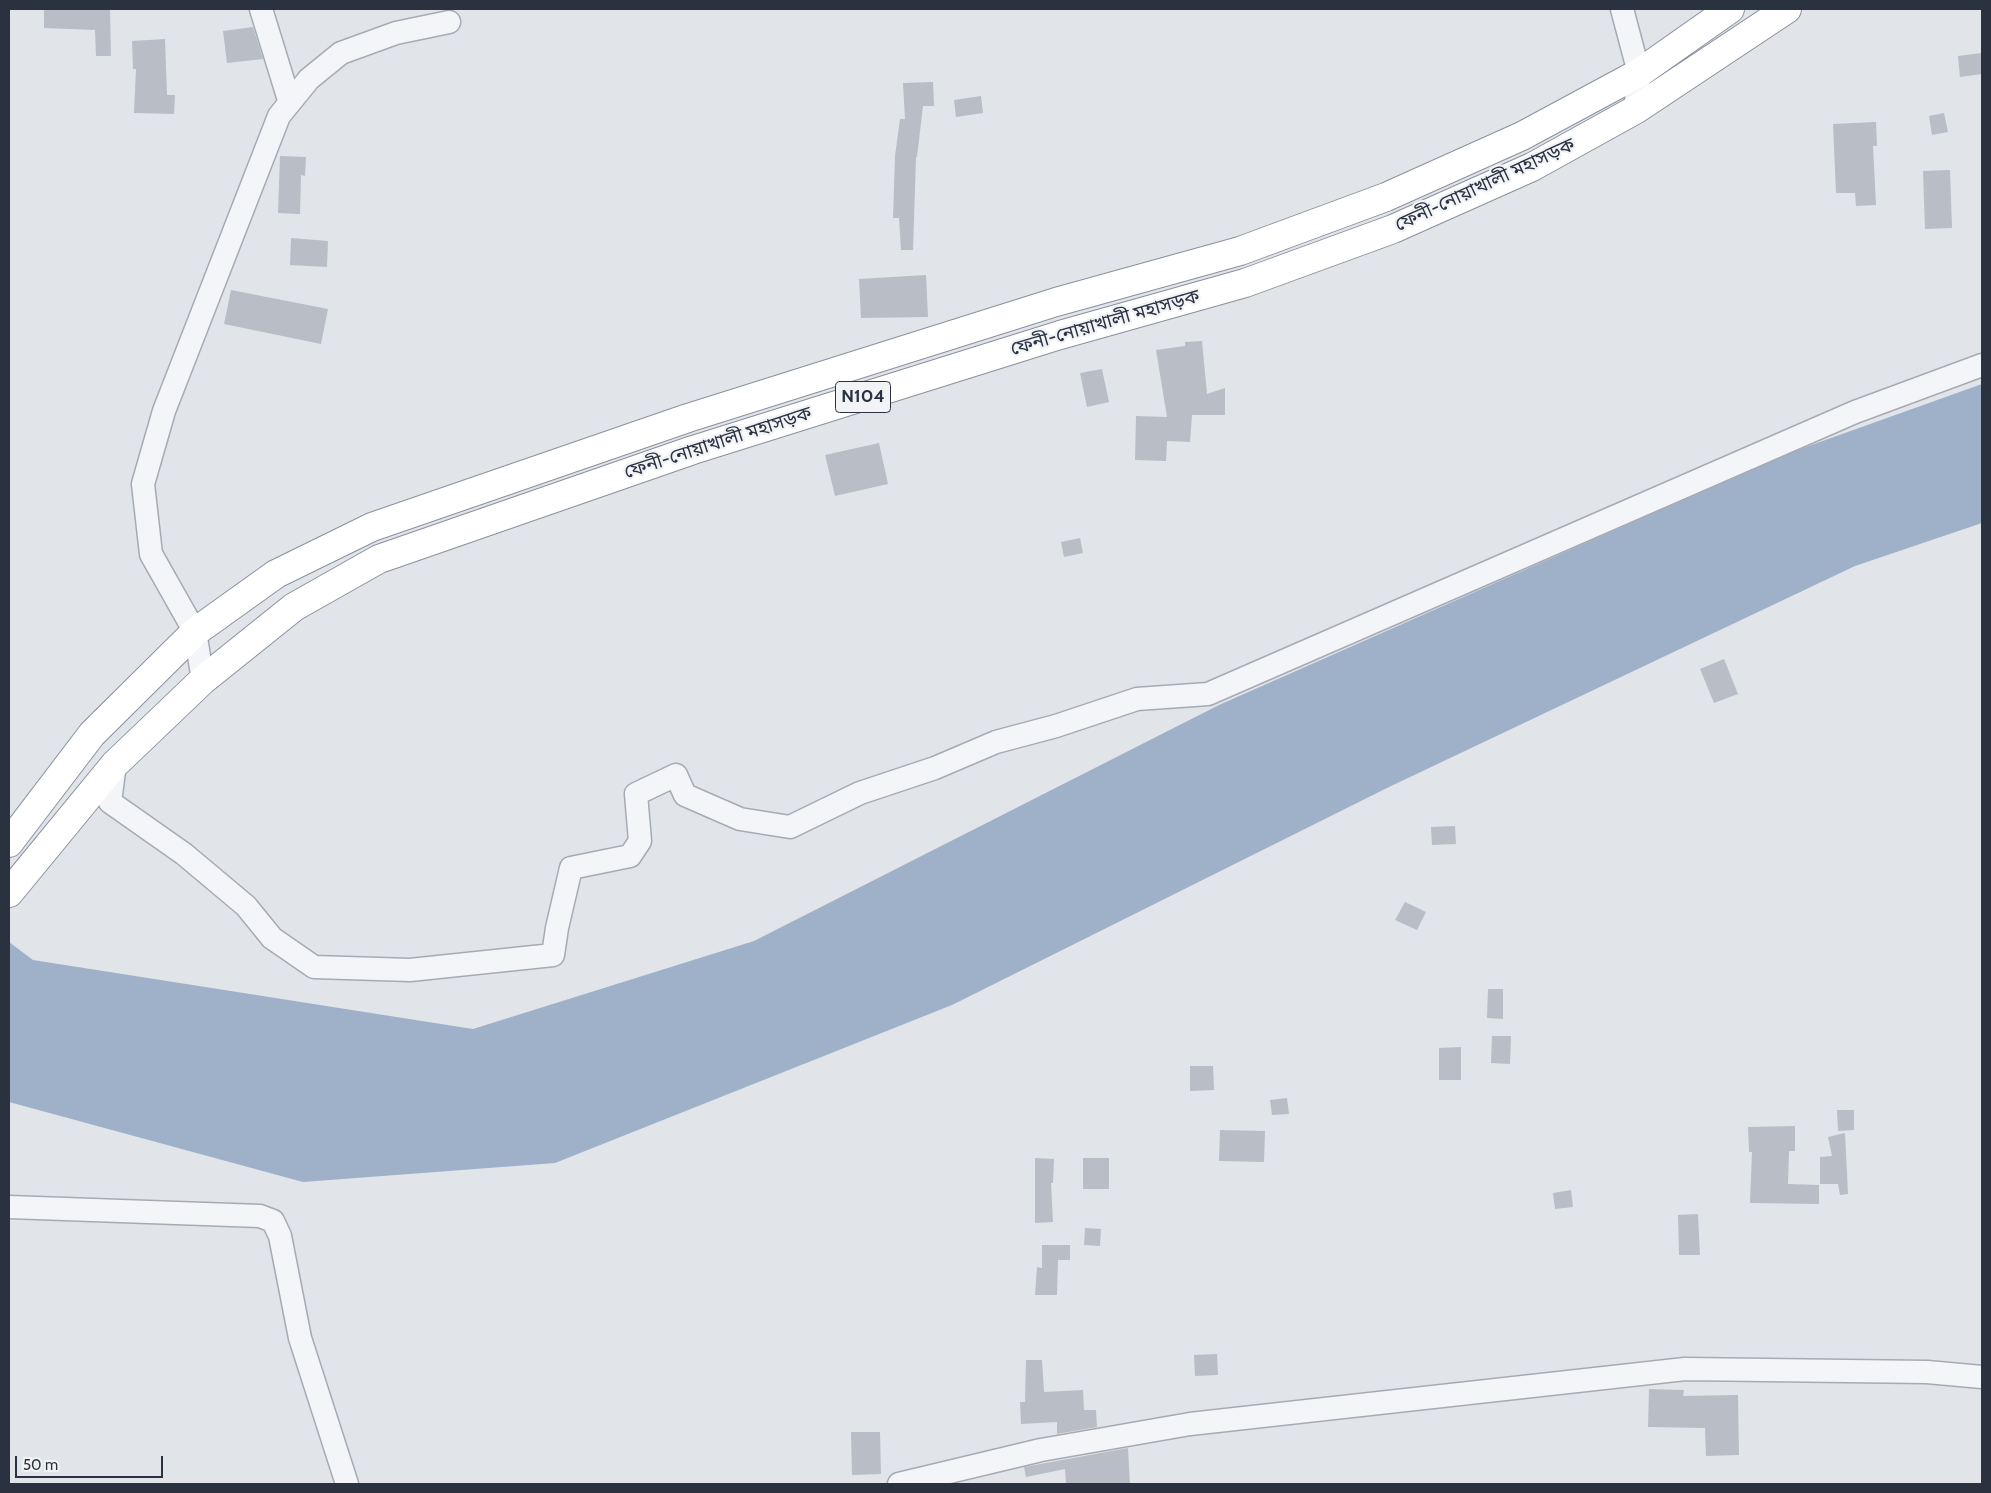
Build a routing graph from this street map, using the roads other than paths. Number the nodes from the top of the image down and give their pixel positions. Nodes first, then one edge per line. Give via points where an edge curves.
1 (262, 9) edge
2 (1622, 9) edge
3 (1730, 9) edge
4 (1788, 9) edge
5 (449, 22) dead end
6 (1639, 73) junction
7 (289, 100) junction
8 (1635, 110) junction
9 (1982, 364) edge
10 (195, 632) junction
11 (203, 680) junction
12 (115, 764) junction
13 (9, 844) edge
14 (10, 891) edge
15 (9, 1207) edge
16 (1982, 1377) edge
17 (347, 1484) edge
18 (899, 1484) edge

1 - 7 street
2 - 6 street
3 - 6 highway, ফেনী-নোয়াখালী মহাসড়ক / N104
4 - 8 highway, ফেনী-নোয়াখালী মহাসড়ক / N104
5 - 7 street via 396,34 341,53 309,78
6 - 8 street
6 - 10 highway, ফেনী-নোয়াখালী মহাসড়ক / N104 via 1522,136 1386,197 1240,251 1056,302 688,418 372,527 276,574
7 - 10 street via 279,116 164,411 143,484 150,554
8 - 11 highway, ফেনী-নোয়াখালী মহাসড়ক / N104 via 1532,167 1420,217 1245,283 1060,335 693,450 380,559 294,607
9 - 12 street via 1855,412 1208,694 1137,699 996,742 935,768 860,793 790,827 740,819 685,795 676,774 636,794 640,841 630,856 572,868 553,955 410,970 314,966 272,938 246,906 184,854 110,802
10 - 11 street
10 - 13 highway, ফেনী-নোয়াখালী মহাসড়ক / N104 via 92,734
11 - 12 highway, ফেনী-নোয়াখালী মহাসড়ক / N104
12 - 14 highway, ফেনী-নোয়াখালী মহাসড়ক / N104
15 - 17 street via 260,1216 273,1221 280,1236 300,1338
16 - 18 street via 1927,1372 1685,1369 1190,1424 1041,1450

